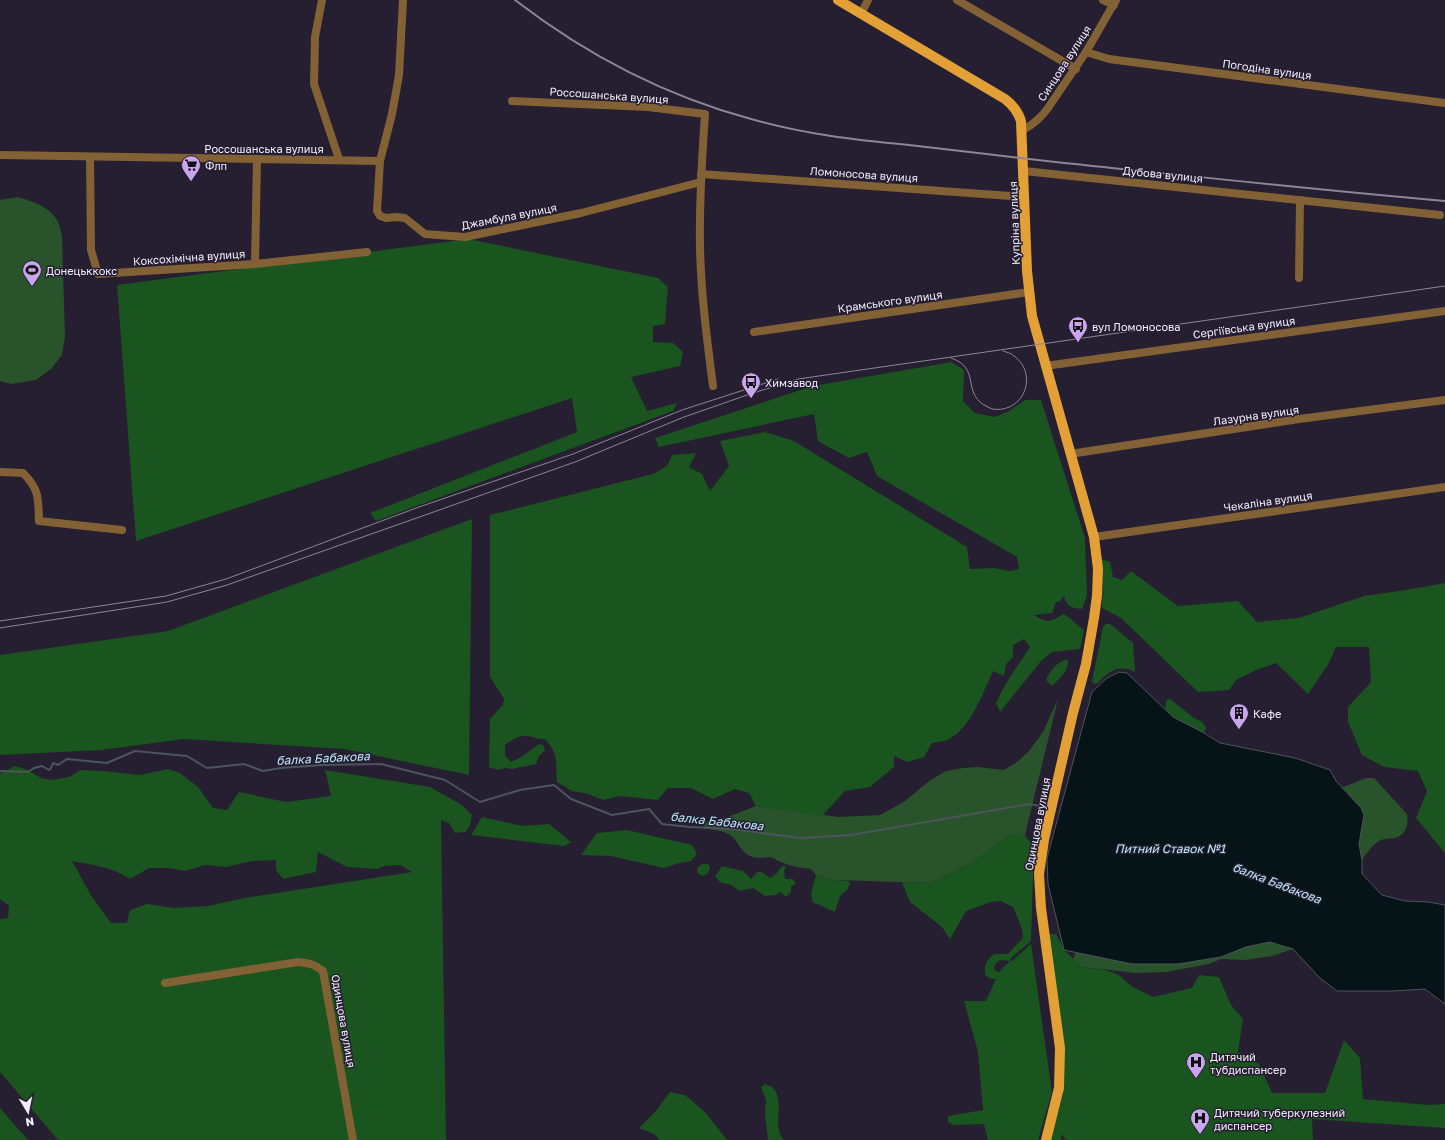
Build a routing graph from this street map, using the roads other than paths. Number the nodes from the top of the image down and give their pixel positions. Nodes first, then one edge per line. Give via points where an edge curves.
1 (322, 0) edge
2 (403, 0) edge
3 (838, 0) edge
4 (868, 0) edge
5 (957, 0) edge
6 (1103, 0) edge
7 (1115, 2) edge
8 (861, 14) junction
9 (1086, 52) junction
10 (1076, 68) junction
11 (512, 101) dead end
12 (1445, 103) edge
13 (1022, 130) junction
14 (0, 155) edge
15 (90, 157) junction
16 (257, 159) junction
17 (339, 159) junction
18 (380, 161) junction
19 (1024, 171) junction
20 (701, 178) junction
21 (1025, 197) junction
22 (1300, 200) junction
23 (1440, 215) dead end
24 (367, 252) dead end
25 (255, 264) junction
26 (1299, 278) dead end
27 (1029, 292) junction
28 (1445, 311) edge
29 (754, 332) dead end
30 (1045, 366) junction
31 (713, 386) dead end
32 (1445, 400) edge
33 (1070, 454) junction
34 (0, 472) edge
35 (1445, 487) edge
36 (122, 530) dead end
37 (1094, 537) junction
38 (165, 983) dead end
39 (353, 1140) edge
40 (1046, 1140) edge

1 - 17 street via 315,37 314,84
2 - 18 street via 399,75
3 - 8 main road, Купріна вулиця
4 - 8 street
5 - 10 street
6 - 7 street
7 - 9 street, Синцова вулиця
8 - 13 main road, Купріна вулиця via 1006,99 1018,113
9 - 10 street, Синцова вулиця
9 - 12 street, Погодіна вулиця via 1109,59
10 - 13 street, Синцова вулиця via 1042,117
11 - 20 street, Россошанська вулиця via 648,107 705,114
13 - 19 main road, Купріна вулиця
14 - 15 street, Россошанська вулиця
15 - 16 street, Россошанська вулиця
15 - 25 street, Коксохімічна вулиця via 91,250 98,274
16 - 17 street, Россошанська вулиця
16 - 25 street, Коксохімічна вулиця
17 - 18 street, Россошанська вулиця
18 - 20 street, Джамбула вулиця via 377,211 380,216 405,218 425,234 466,237 581,213
19 - 21 main road, Купріна вулиця
19 - 22 street, Дубова вулиця
20 - 21 street, Ломоносова вулиця
20 - 31 street via 700,248 706,334
21 - 27 main road, Купріна вулиця
22 - 23 street, Дубова вулиця
22 - 26 street
24 - 25 street, Коксохімічна вулиця
27 - 29 street, Крамського вулиця
27 - 30 main road, Купріна вулиця via 1032,316
28 - 30 street, Сергіївська вулиця
30 - 33 main road, Купріна вулиця
32 - 33 street, Лазурна вулиця
33 - 37 main road, Купріна вулиця
34 - 36 street via 23,473 31,481 38,495 39,521
35 - 37 street, Чекаліна вулиця
37 - 40 main road, Одинцова вулиця via 1098,569 1094,618 1086,664 1044,840 1039,874 1041,908 1060,1048 1058,1092
38 - 39 street, Одинцова вулиця via 298,962 317,966 322,971

